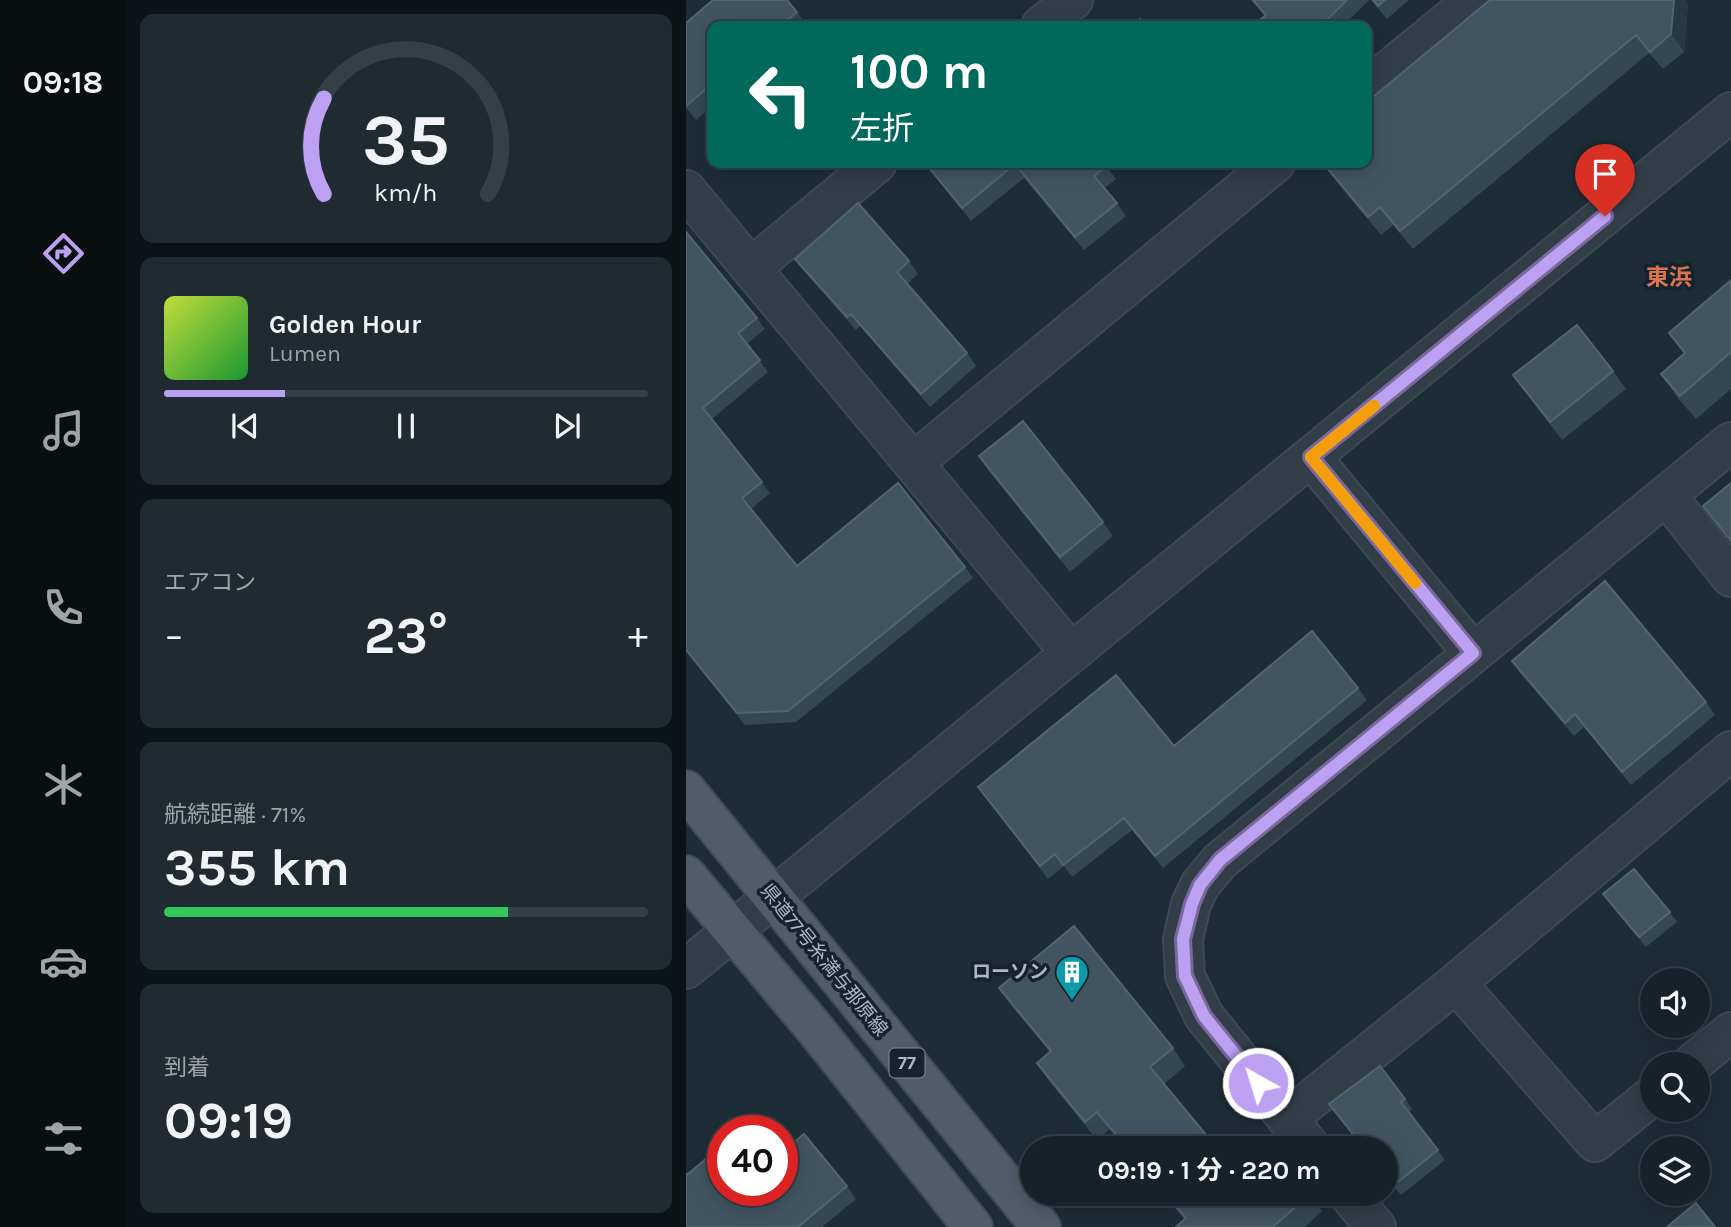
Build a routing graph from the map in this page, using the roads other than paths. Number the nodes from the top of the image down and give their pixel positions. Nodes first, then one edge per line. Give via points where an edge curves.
1 (1073, 0) edge
2 (1474, 0) edge
3 (1047, 21) edge
4 (1372, 84) edge
5 (1731, 112) edge
6 (871, 168) edge
7 (1269, 168) edge
8 (686, 190) edge
9 (751, 268) junction
10 (1731, 442) edge
11 (1311, 457) junction
12 (913, 463) junction
13 (1666, 495) junction
14 (1731, 577) edge
15 (1071, 653) junction
16 (1473, 653) junction
17 (1731, 751) edge
18 (686, 790) edge
19 (686, 875) edge
20 (775, 898) junction
21 (735, 931) junction
22 (686, 970) edge
23 (1456, 983) junction
24 (1731, 1032) edge
25 (1707, 1052) edge
26 (1640, 1106) edge
27 (1287, 1119) junction
28 (1301, 1136) edge
29 (1358, 1206) edge
30 (973, 1227) edge
31 (1041, 1227) edge
32 (1376, 1227) edge

1 - 3 street
2 - 4 street
5 - 11 street
6 - 9 street
7 - 12 street
8 - 9 street
9 - 12 street
10 - 13 street
11 - 15 street
11 - 16 street
12 - 15 street
13 - 14 street
13 - 16 street
15 - 20 street
16 - 27 street via 1220,860 1192,904 1183,939 1185,976 1204,1016
17 - 23 street
18 - 20 main road, 県道77号糸満与那原線 / 77
19 - 21 main road, 77
20 - 21 street
20 - 31 main road, 県道77号糸満与那原線 / 77
21 - 22 street
21 - 30 main road, 77
23 - 26 street via 1595,1142
23 - 27 street
24 - 25 street
27 - 28 street
29 - 32 street

